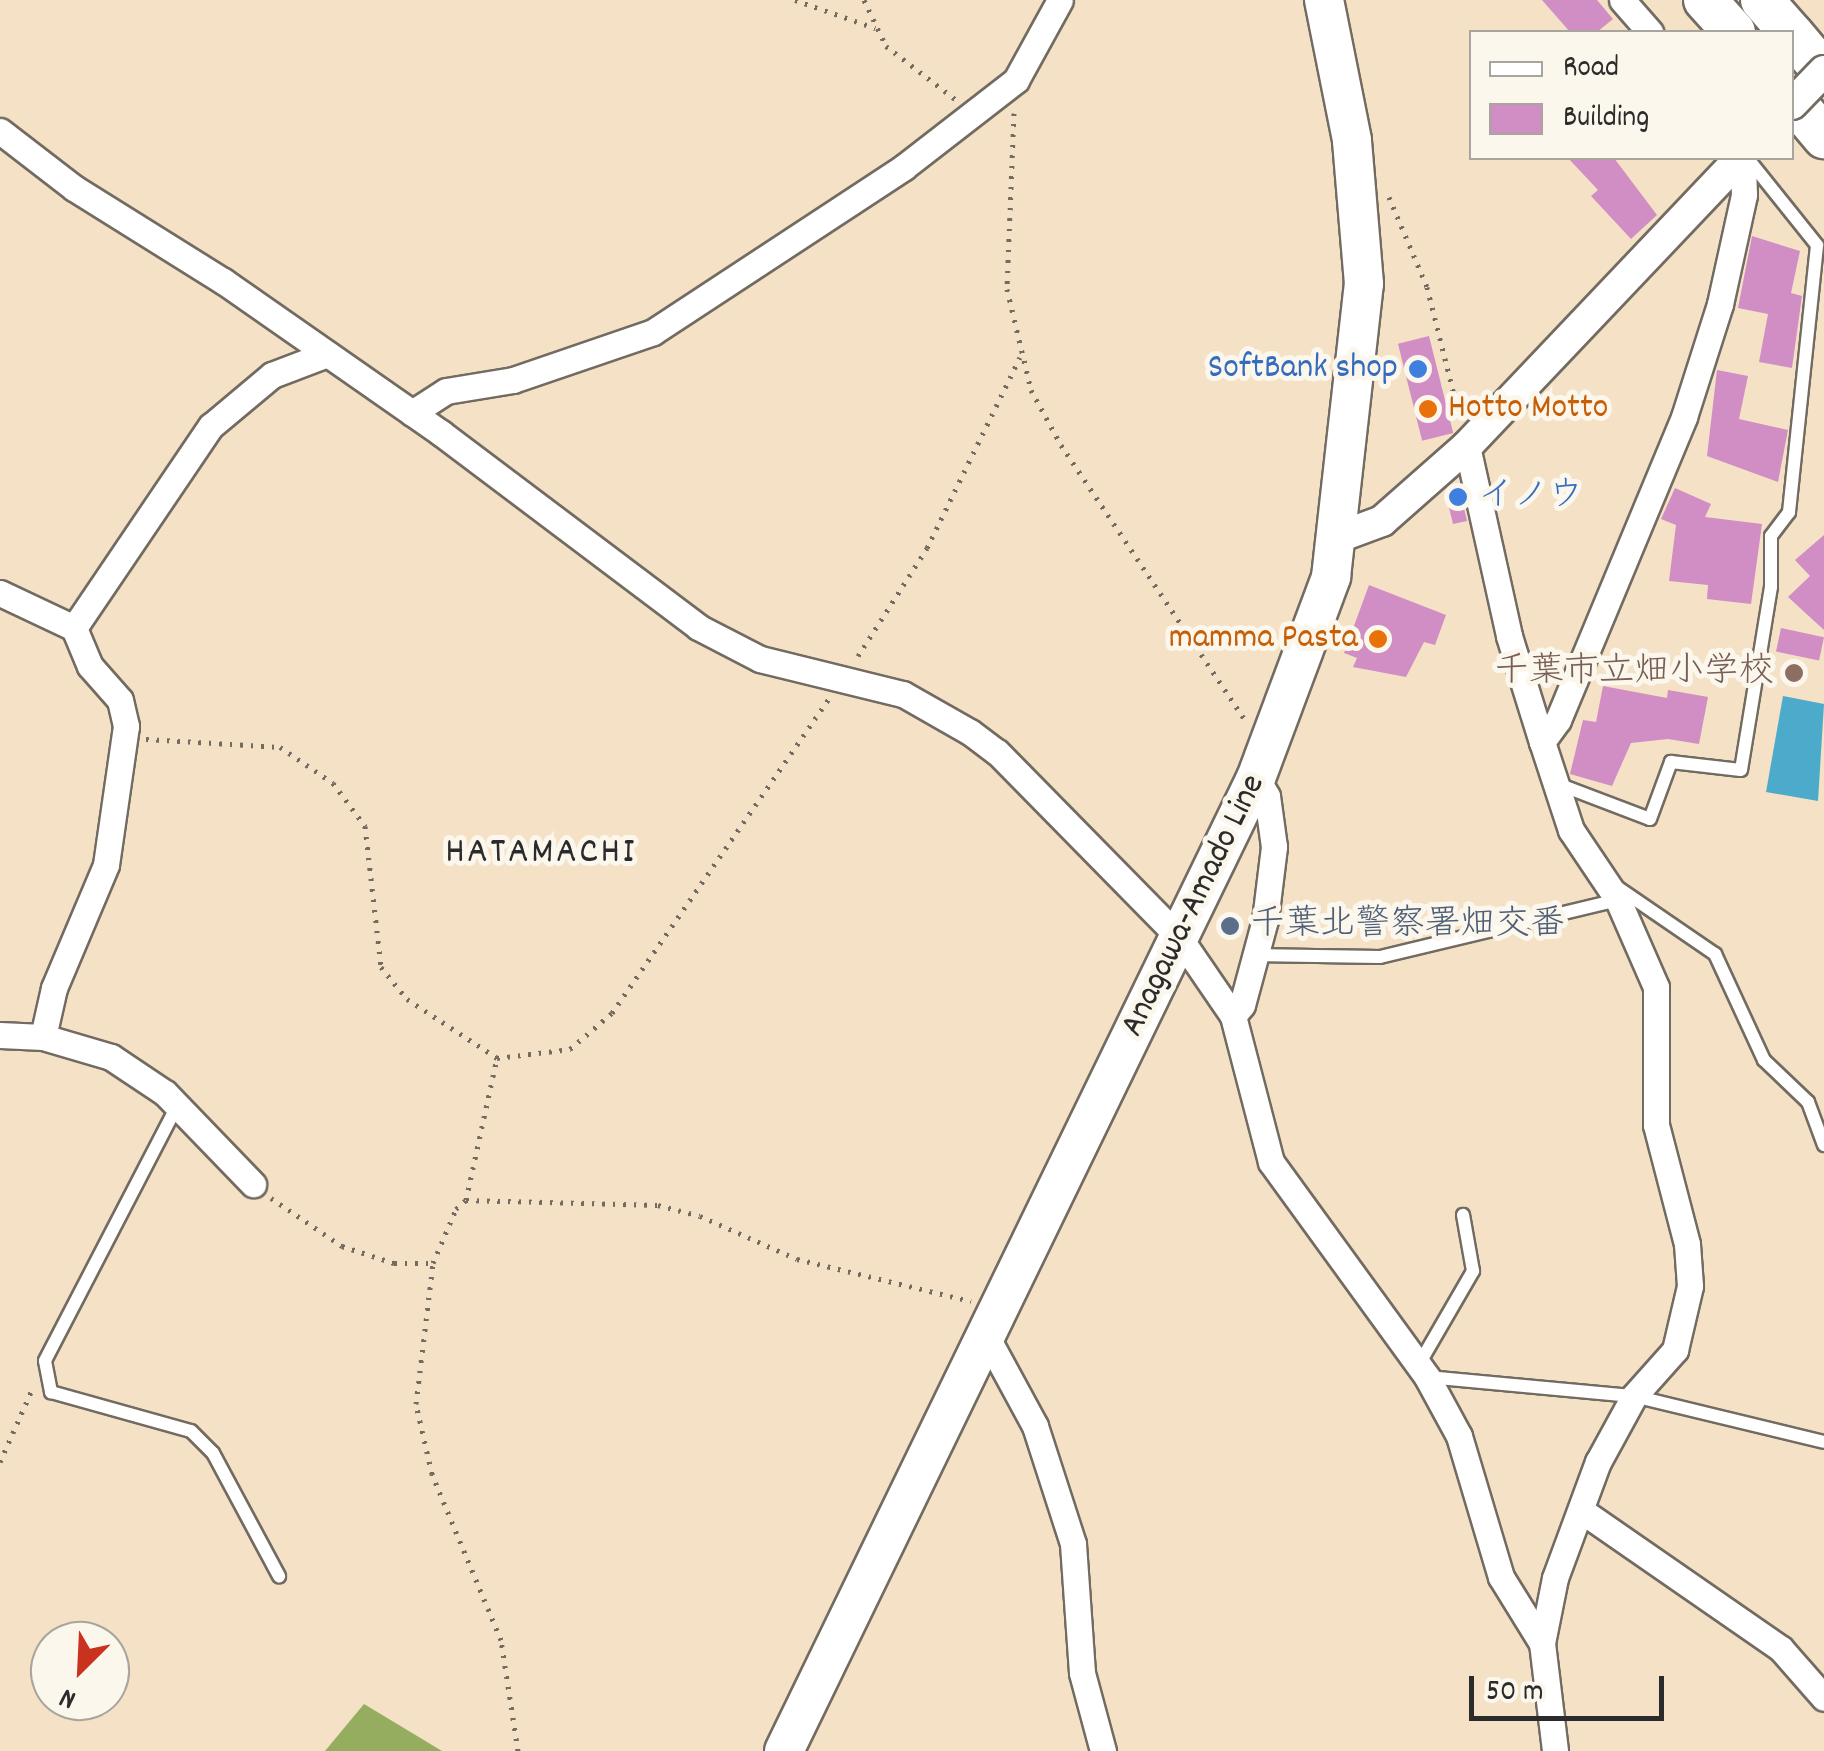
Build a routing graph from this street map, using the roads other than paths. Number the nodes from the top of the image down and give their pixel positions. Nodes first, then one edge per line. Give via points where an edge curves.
1 (1060, 0) edge
2 (1324, 0) edge
3 (1622, 0) edge
4 (1706, 0) edge
5 (1762, 0) edge
6 (1648, 30) edge
7 (1732, 30) edge
8 (1788, 30) edge
9 (1794, 37) edge
10 (1824, 72) edge
11 (1794, 100) edge
12 (1794, 104) edge
13 (0, 132) edge
14 (1824, 137) edge
15 (1741, 160) edge
16 (1743, 160) edge
17 (1745, 160) edge
18 (327, 354) junction
19 (412, 412) junction
20 (1466, 446) junction
21 (1339, 537) junction
22 (0, 594) edge
23 (74, 628) junction
24 (1542, 742) junction
25 (1262, 764) junction
26 (1552, 782) junction
27 (1611, 891) junction
28 (1179, 937) junction
29 (1252, 955) junction
30 (1234, 1016) junction
31 (0, 1035) edge
32 (43, 1037) junction
33 (177, 1106) junction
34 (1824, 1145) edge
35 (253, 1184) road end
36 (1462, 1215) dead end
37 (991, 1320) junction
38 (1423, 1372) junction
39 (1634, 1396) junction
40 (1824, 1442) edge
41 (1582, 1511) junction
42 (278, 1576) dead end
43 (1542, 1643) junction
44 (1824, 1698) edge
45 (784, 1751) edge
46 (1102, 1751) edge
47 (1555, 1751) edge

1 - 19 street via 1016,80 653,332 513,380 446,392
2 - 21 main road, Anagawa-Amado Line via 1355,166 1364,284
3 - 6 street
4 - 7 highway
5 - 8 highway
9 - 10 highway
10 - 11 street, bridge
12 - 14 highway
13 - 18 street via 85,196
15 - 20 street
16 - 24 street via 1745,190 1720,304 1684,417 1558,720
17 - 26 lane via 1817,245 1790,512 1771,536 1771,587 1742,770 1671,762 1650,818
18 - 19 street
18 - 23 street via 272,375 211,426
19 - 28 street via 698,627 760,658 903,694 997,752
20 - 21 street via 1382,521
20 - 24 street via 1509,636
21 - 25 main road, Anagawa-Amado Line via 1322,605
22 - 23 street
23 - 32 street via 90,666 120,700 124,737 106,865 54,988
24 - 26 street
25 - 28 main road, Anagawa-Amado Line
25 - 29 street via 1274,847 1265,920
26 - 27 street via 1571,830
27 - 29 lane via 1380,957
27 - 34 lane via 1716,954 1764,1060 1808,1102
27 - 39 street via 1656,987 1656,1125 1688,1244 1690,1286 1675,1350
28 - 30 street
28 - 37 main road, Anagawa-Amado Line
29 - 30 street
30 - 38 street via 1271,1162
31 - 32 street
32 - 33 street via 111,1057
33 - 35 street
33 - 42 lane via 45,1361 52,1392 191,1431 213,1453
36 - 38 lane via 1474,1270
37 - 45 main road, Anagawa-Amado Line
37 - 46 street via 1073,1544 1082,1672
38 - 39 lane
38 - 43 street via 1476,1478 1501,1578
39 - 40 lane
39 - 41 street via 1614,1426
41 - 43 street via 1555,1578
41 - 44 street via 1781,1648
43 - 47 street

